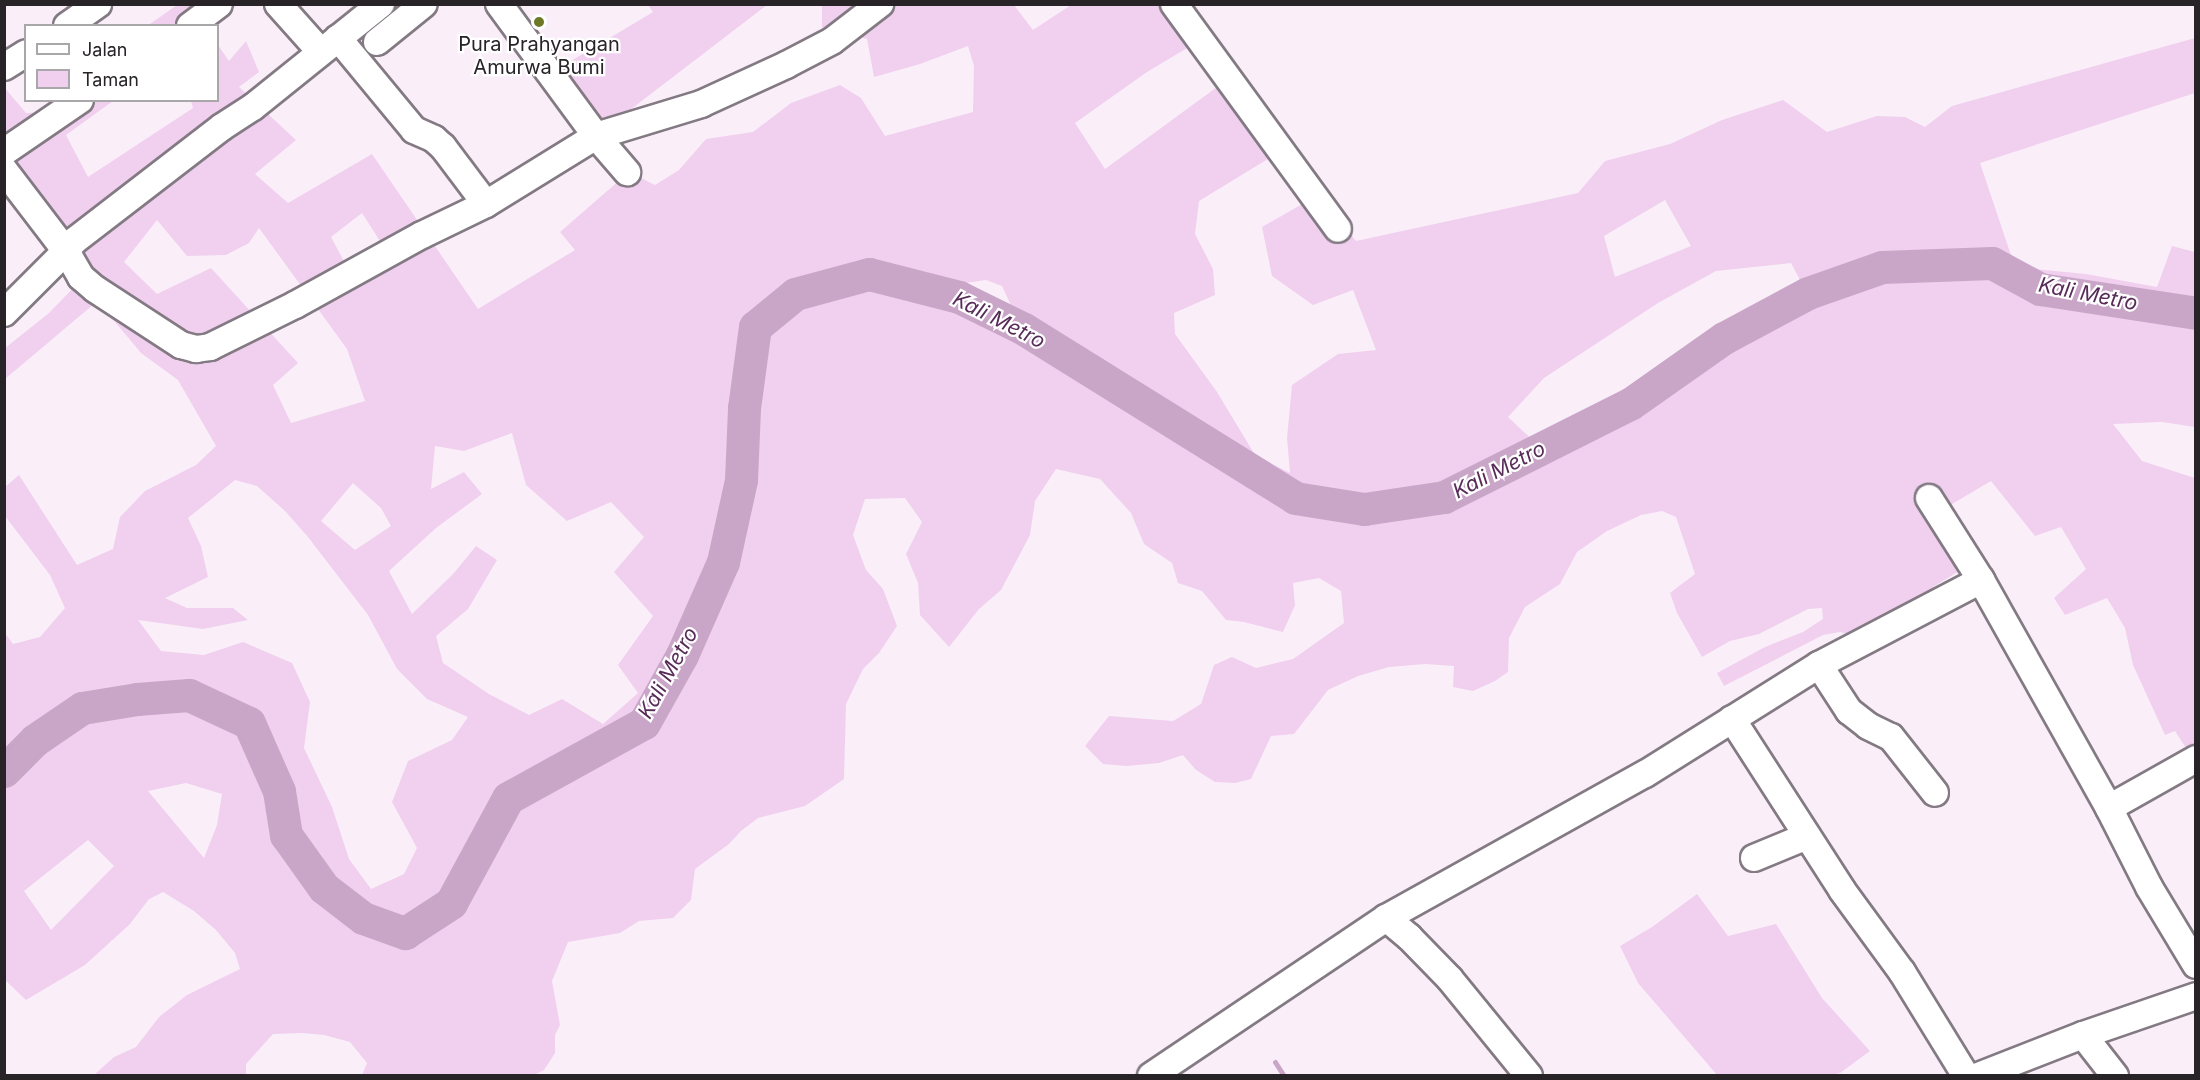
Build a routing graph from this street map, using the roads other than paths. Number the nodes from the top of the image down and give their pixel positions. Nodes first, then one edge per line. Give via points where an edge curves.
1 (98, 4) edge
2 (219, 4) edge
3 (278, 4) edge
4 (381, 4) edge
5 (424, 4) edge
6 (499, 4) edge
7 (880, 4) edge
8 (1174, 4) edge
9 (70, 24) edge
10 (193, 24) edge
11 (377, 42) dead end
12 (329, 44) junction
13 (24, 54) edge
14 (4, 67) edge
15 (77, 102) edge
16 (596, 136) junction
17 (4, 152) edge
18 (4, 170) edge
19 (627, 172) dead end
20 (486, 204) junction
21 (1338, 229) dead end
22 (66, 251) junction
23 (4, 313) edge
24 (1929, 498) dead end
25 (1981, 580) junction
26 (1819, 665) junction
27 (1732, 719) junction
28 (2196, 759) edge
29 (1935, 793) dead end
30 (2109, 808) junction
31 (1807, 836) junction
32 (1754, 858) dead end
33 (1386, 918) junction
34 (2187, 950) edge
35 (2196, 996) edge
36 (2083, 1035) junction
37 (1522, 1067) edge
38 (1151, 1076) edge
39 (1966, 1076) edge
40 (1978, 1076) edge
41 (2115, 1076) edge

1 - 9 street
2 - 10 street
3 - 12 street
4 - 12 street
5 - 11 street
6 - 16 street
7 - 16 street via 832,41 775,70 701,104
8 - 21 street
12 - 20 street via 414,130 434,138 443,147
12 - 22 street
13 - 14 street
15 - 17 street
16 - 19 street
16 - 20 street
18 - 22 street
20 - 22 street via 295,305 210,347 196,349 181,345 95,289 81,277
22 - 23 street
24 - 25 street
25 - 26 street
25 - 30 street
26 - 27 street
26 - 29 street via 1849,711 1891,737
27 - 31 street
27 - 33 street via 1645,774
28 - 30 street
30 - 34 street
31 - 32 street
31 - 39 street via 1902,972
33 - 37 street via 1450,980
33 - 38 street
35 - 36 street
36 - 40 street
36 - 41 street

